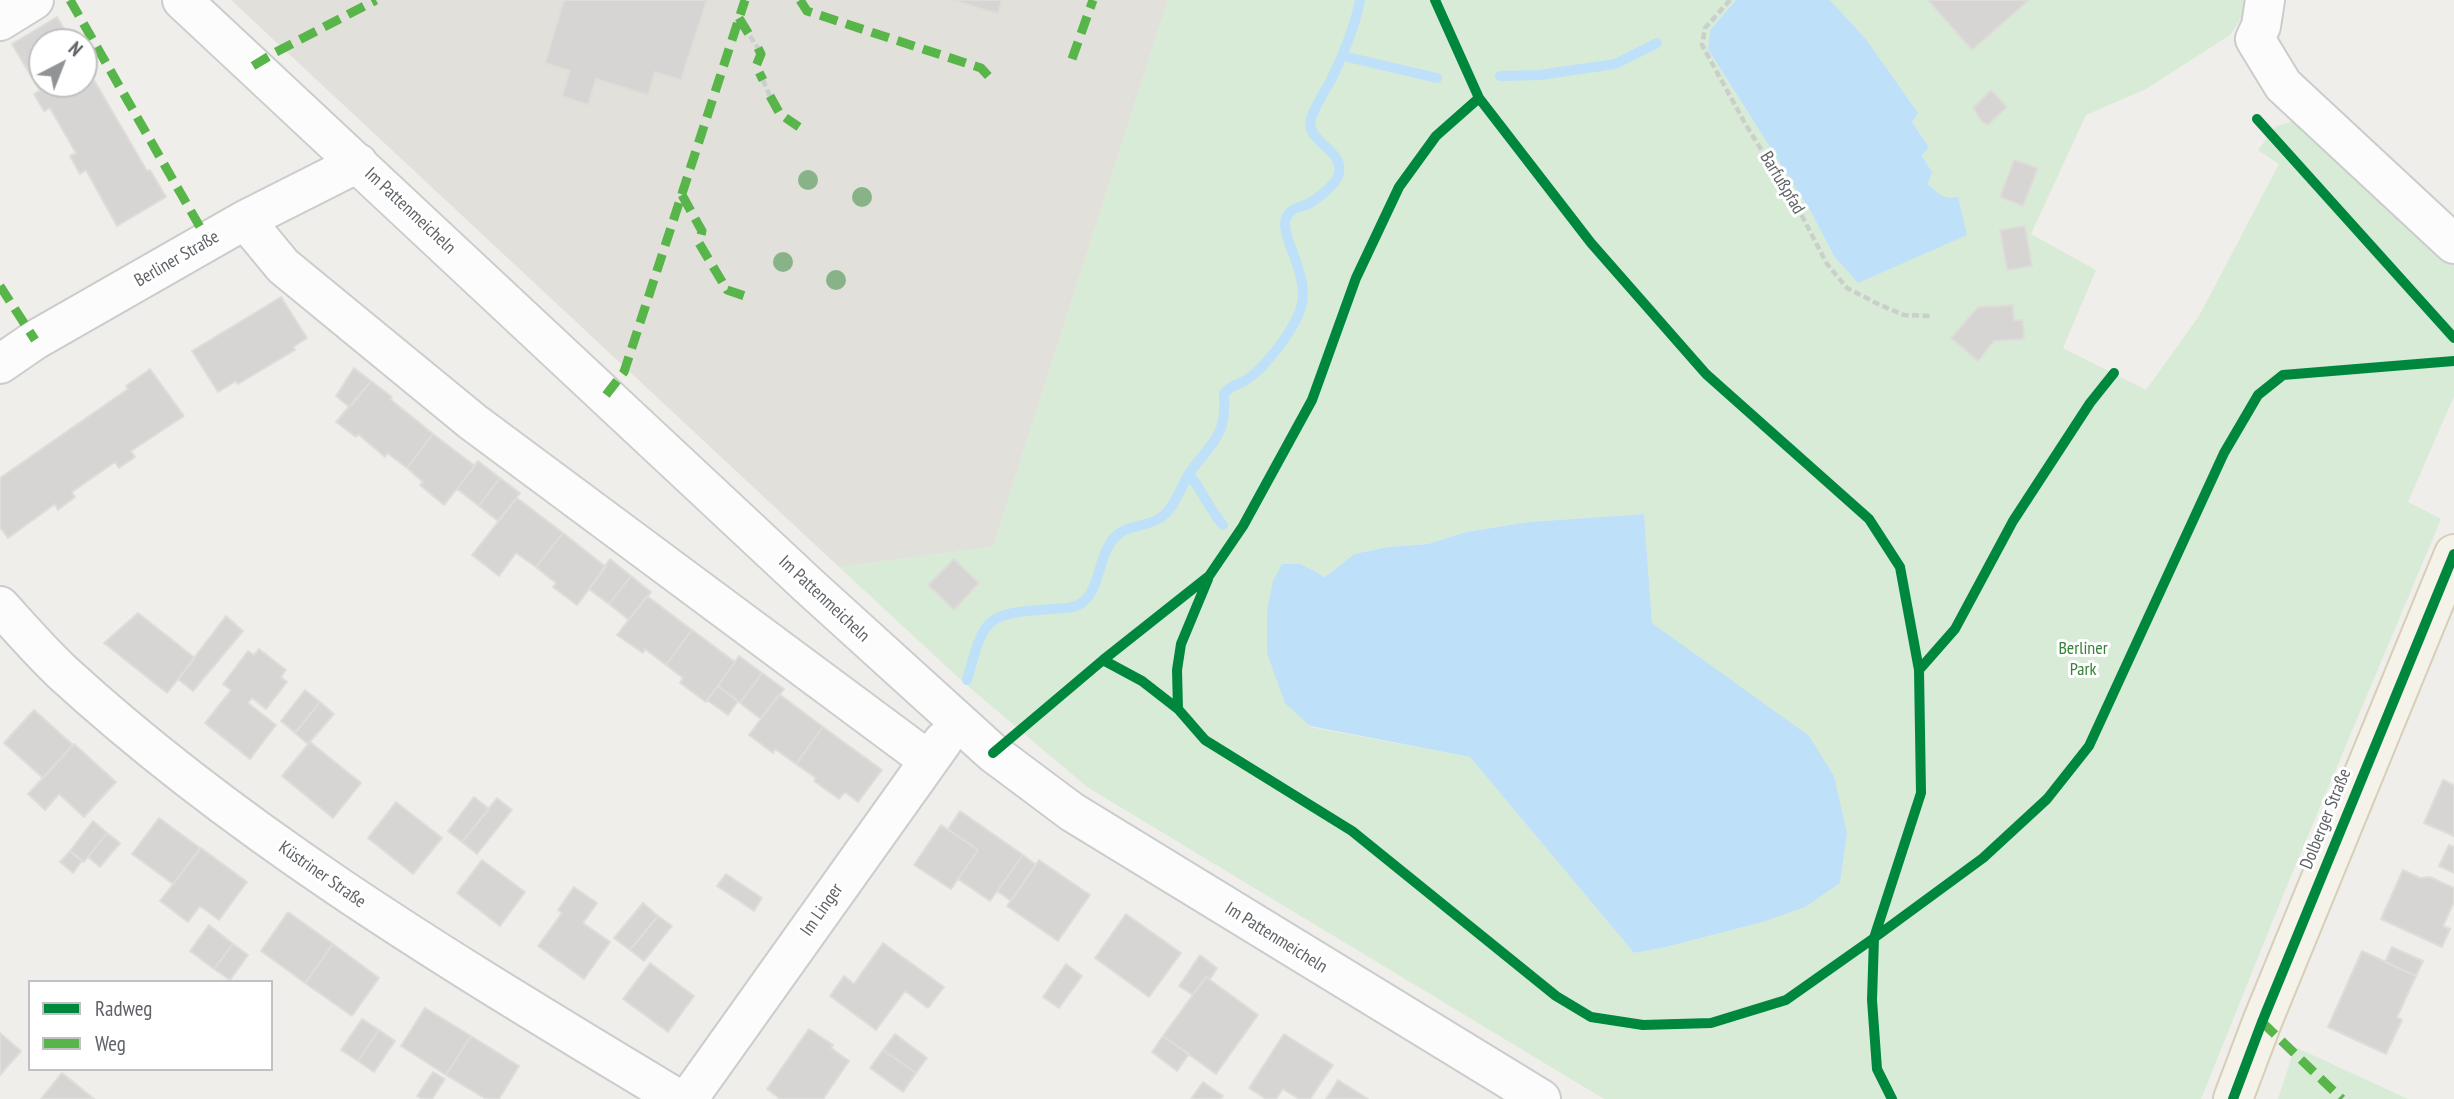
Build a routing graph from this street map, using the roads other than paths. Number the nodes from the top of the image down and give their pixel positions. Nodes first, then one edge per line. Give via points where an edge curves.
1 (34, 0) edge
2 (183, 0) edge
3 (2265, 0) edge
4 (0, 22) edge
5 (358, 163) junction
6 (245, 220) junction
7 (2454, 244) edge
8 (0, 364) edge
9 (2451, 567) edge
10 (0, 606) edge
11 (958, 723) junction
12 (928, 760) junction
13 (678, 1099) edge
14 (688, 1099) edge
15 (1541, 1099) edge
16 (2233, 1099) edge

1 - 4 street
2 - 5 street, Im Pattenmeicheln
3 - 7 street via 2255,39 2283,85
5 - 6 street, Berliner Straße
5 - 11 street, Im Pattenmeicheln
6 - 8 street, Berliner Straße
6 - 12 street via 283,265 473,422
9 - 16 main road, Dolberger Straße
10 - 13 street, Küstriner Straße via 69,678 231,812 414,938
11 - 12 street, Im Linger
11 - 15 street, Im Pattenmeicheln via 1072,812
12 - 14 street, Im Linger

